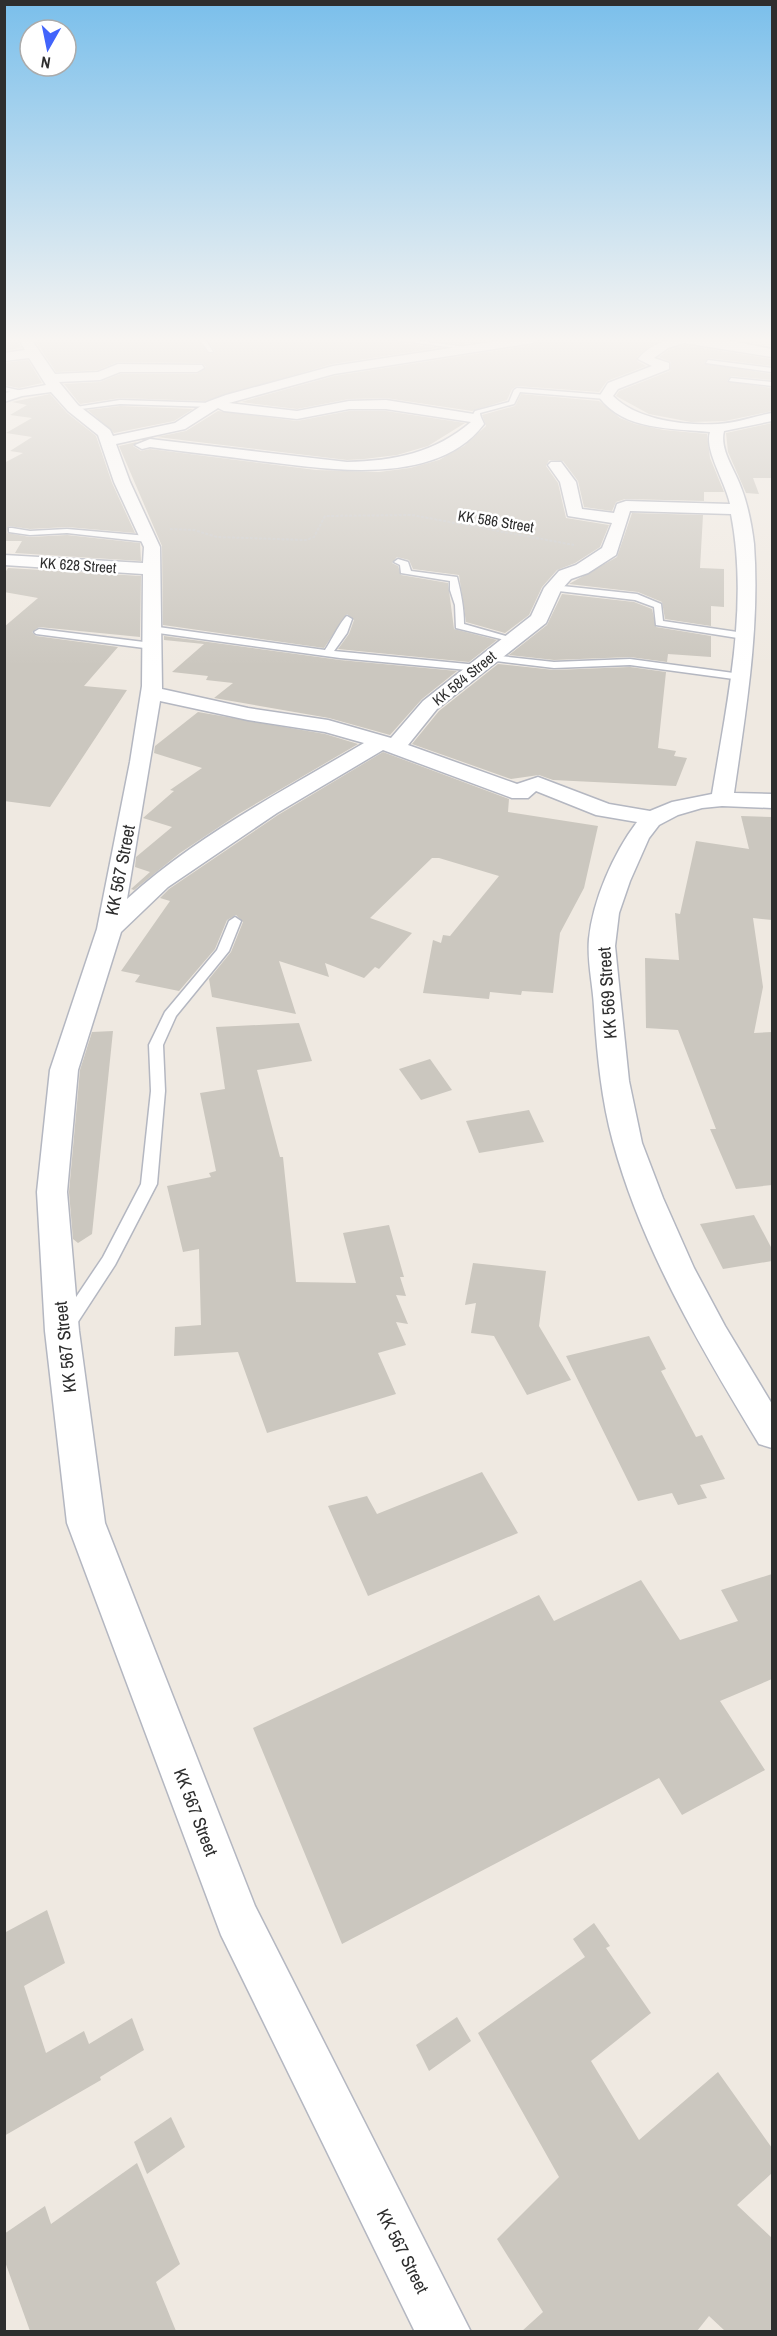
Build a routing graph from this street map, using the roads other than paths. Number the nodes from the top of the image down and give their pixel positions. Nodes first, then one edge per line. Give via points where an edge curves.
1 (111, 448) edge
2 (122, 448) edge
3 (129, 448) edge
4 (191, 448) edge
5 (439, 448) edge
6 (717, 448) edge
7 (112, 452) junction
8 (556, 465) dead end
9 (738, 509) junction
10 (621, 519) junction
11 (12, 530) dead end
12 (147, 546) junction
13 (4, 560) edge
14 (398, 562) dead end
15 (553, 588) junction
16 (347, 619) dead end
17 (39, 632) dead end
18 (744, 636) junction
19 (152, 637) junction
20 (510, 639) junction
21 (327, 653) junction
22 (484, 663) junction
23 (741, 677) junction
24 (152, 693) junction
25 (387, 745) junction
26 (722, 799) junction
27 (772, 801) edge
28 (656, 819) junction
29 (236, 921) dead end
30 (109, 929) junction
31 (62, 1331) junction
32 (772, 1433) edge
33 (444, 2331) edge

1 - 7 street, KK 567 Street
2 - 7 street
3 - 7 street
4 - 5 street via 347,467 409,462
6 - 9 street via 735,491
7 - 12 street, KK 567 Street
8 - 10 street via 575,499 574,513
9 - 10 street via 626,506
9 - 18 street via 745,542
10 - 15 street, KK 584 Street via 610,551 565,575
11 - 12 lane via 67,531
12 - 13 street, KK 628 Street
12 - 19 street, KK 567 Street
14 - 20 lane via 405,564 404,571 409,573 454,579 460,605 459,626
15 - 18 lane via 637,597 658,606 659,623
15 - 20 street, KK 584 Street via 539,619
16 - 21 lane
17 - 19 lane
18 - 23 street
19 - 21 lane
19 - 24 street, KK 567 Street
20 - 22 street, KK 584 Street
21 - 22 lane
22 - 23 lane via 630,662
22 - 25 street, KK 584 Street
23 - 26 street
24 - 25 street via 328,726
24 - 30 street, KK 567 Street
25 - 28 street via 514,791 538,784 604,810
25 - 30 street, KK 584 Street via 269,808 160,882
26 - 27 street, KK 569 Street
26 - 28 street, KK 569 Street via 691,802
28 - 32 street, KK 569 Street via 644,827 630,855 602,938 613,1074 634,1162 683,1276
29 - 31 lane via 222,951 195,989 170,1015 156,1044 158,1091 149,1184 109,1261
30 - 31 street, KK 567 Street via 64,1070 52,1192
31 - 33 street, KK 567 Street via 86,1523 232,1908

